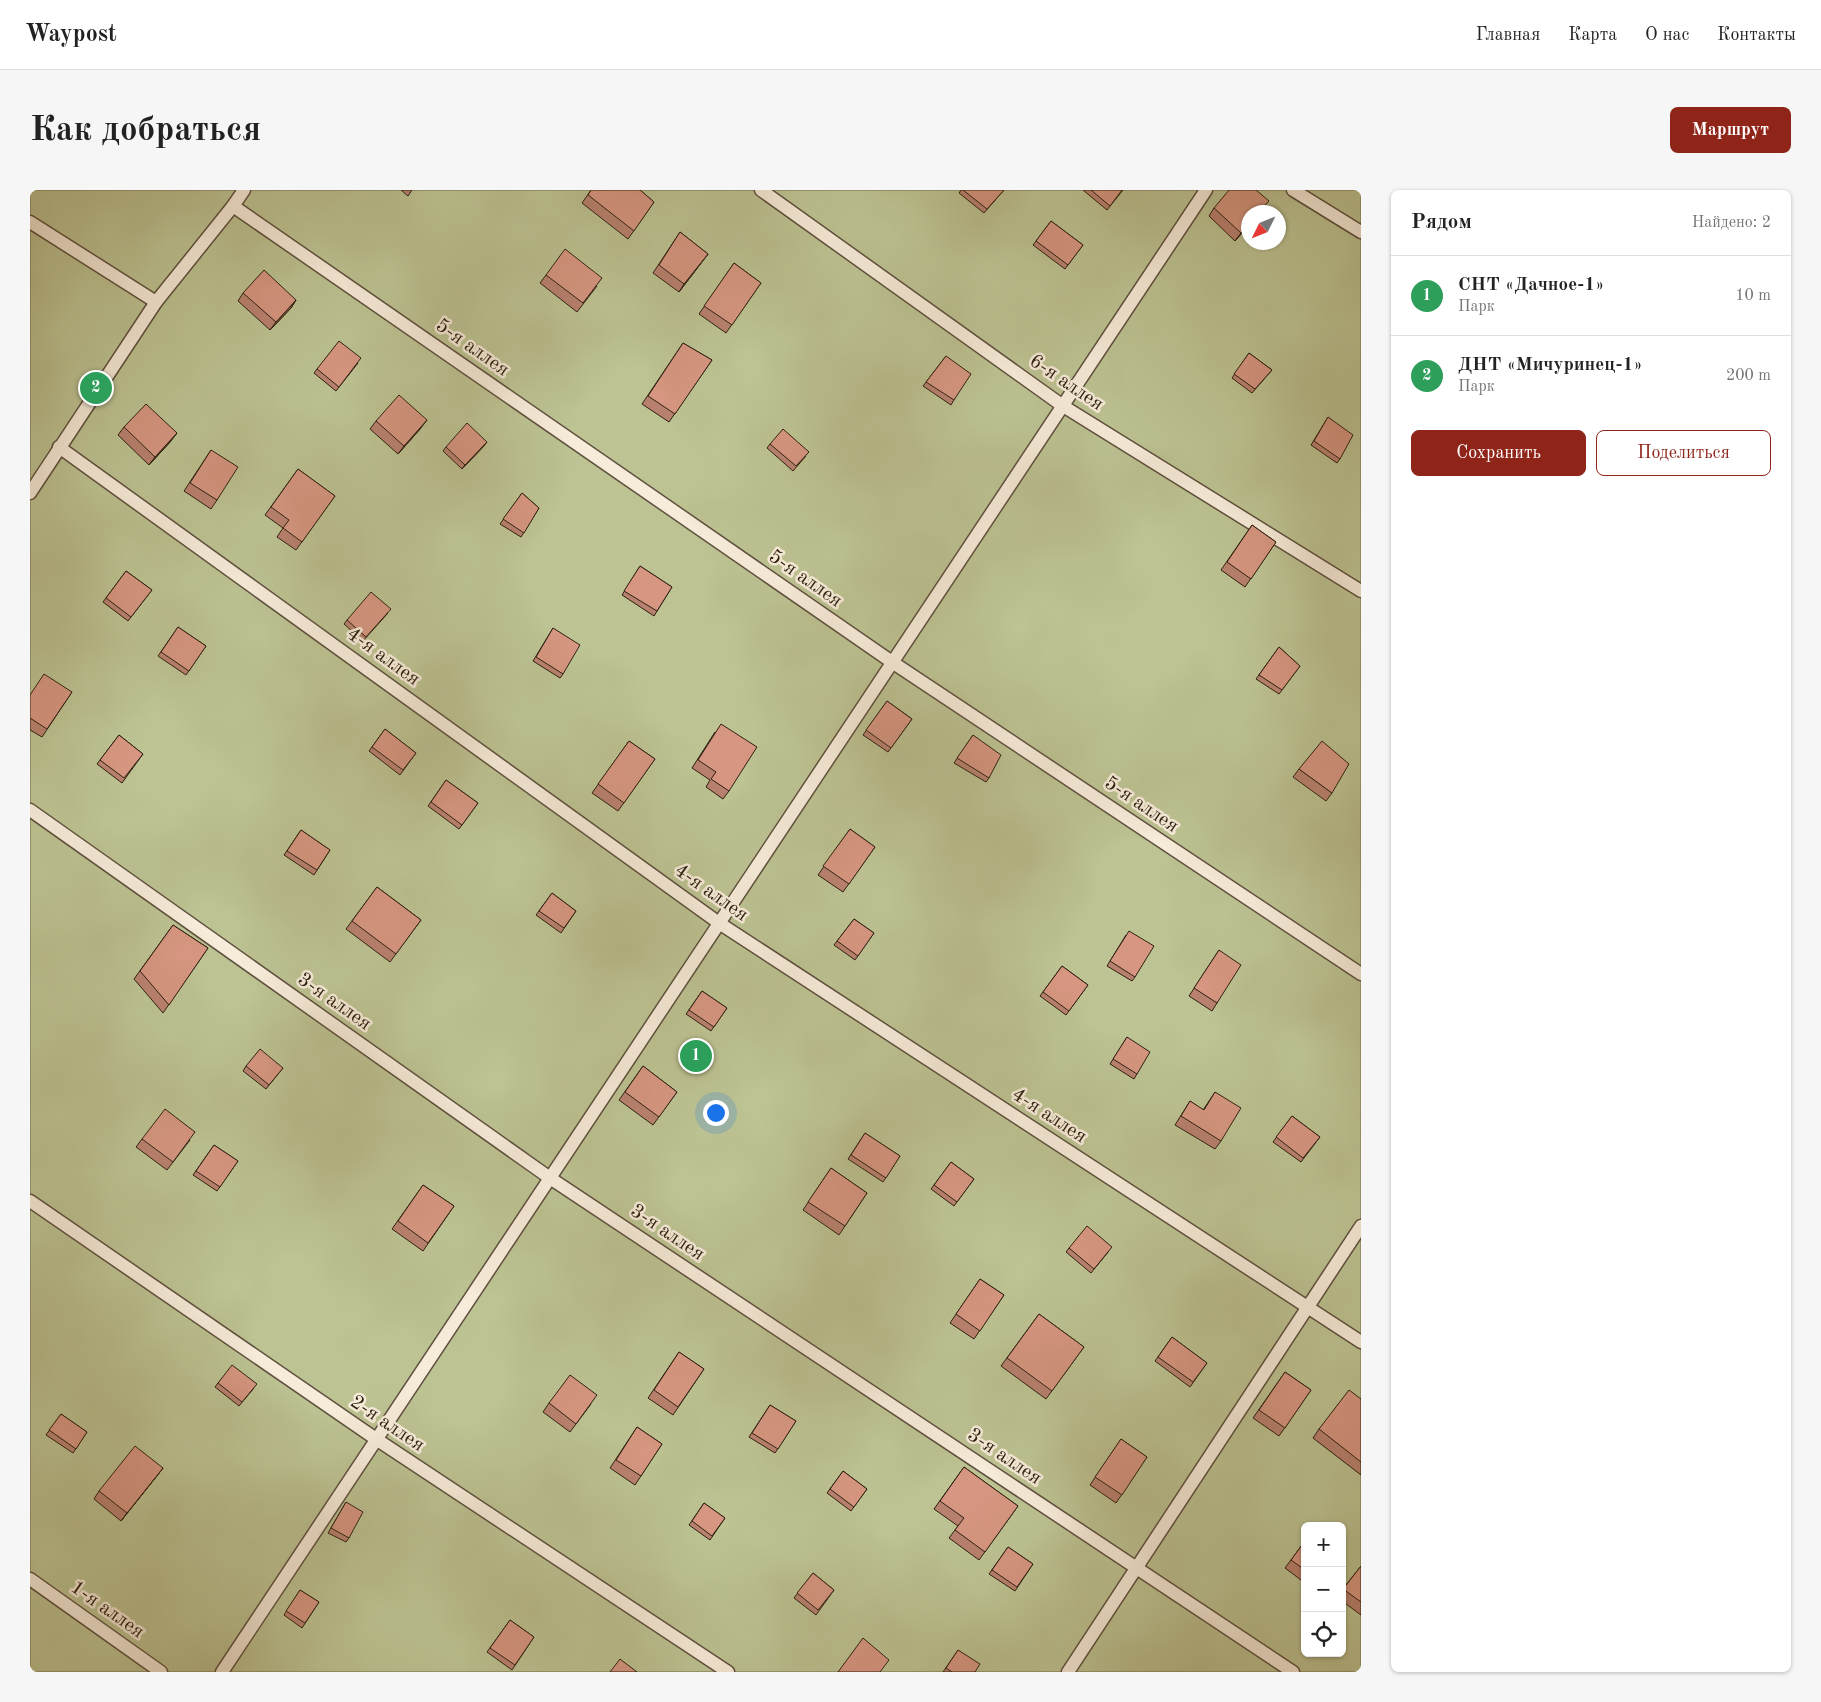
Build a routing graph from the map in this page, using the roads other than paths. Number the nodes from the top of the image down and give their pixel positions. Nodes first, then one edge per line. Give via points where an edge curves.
1 (244, 190) edge
2 (761, 190) edge
3 (1206, 190) edge
4 (1293, 190) edge
5 (233, 206) junction
6 (30, 222) edge
7 (1361, 232) edge
8 (156, 302) junction
9 (1063, 406) junction
10 (59, 447) junction
11 (30, 492) edge
12 (1361, 591) edge
13 (892, 662) junction
14 (30, 810) edge
15 (719, 923) junction
16 (1361, 974) edge
17 (550, 1178) junction
18 (30, 1201) edge
19 (1361, 1226) edge
20 (1308, 1307) junction
21 (1361, 1342) edge
22 (376, 1439) junction
23 (1136, 1567) junction
24 (30, 1579) edge
25 (161, 1672) edge
26 (222, 1672) edge
27 (728, 1672) edge
28 (1068, 1672) edge
29 (1293, 1672) edge

1 - 5 lane
2 - 9 lane, 6-я аллея
3 - 9 lane
4 - 7 lane
5 - 8 lane
5 - 13 lane, 5-я аллея
6 - 8 lane
8 - 10 lane
9 - 12 lane, 6-я аллея
9 - 13 lane
10 - 11 lane
10 - 15 lane, 4-я аллея
13 - 15 lane
13 - 16 lane, 5-я аллея
14 - 17 lane, 3-я аллея
15 - 17 lane
15 - 20 lane, 4-я аллея
17 - 22 lane
17 - 23 lane, 3-я аллея
18 - 22 lane, 2-я аллея
19 - 20 lane
20 - 21 lane, 4-я аллея
20 - 23 lane
22 - 26 lane
22 - 27 lane, 2-я аллея
23 - 28 lane
23 - 29 lane, 3-я аллея
24 - 25 lane, 1-я аллея

